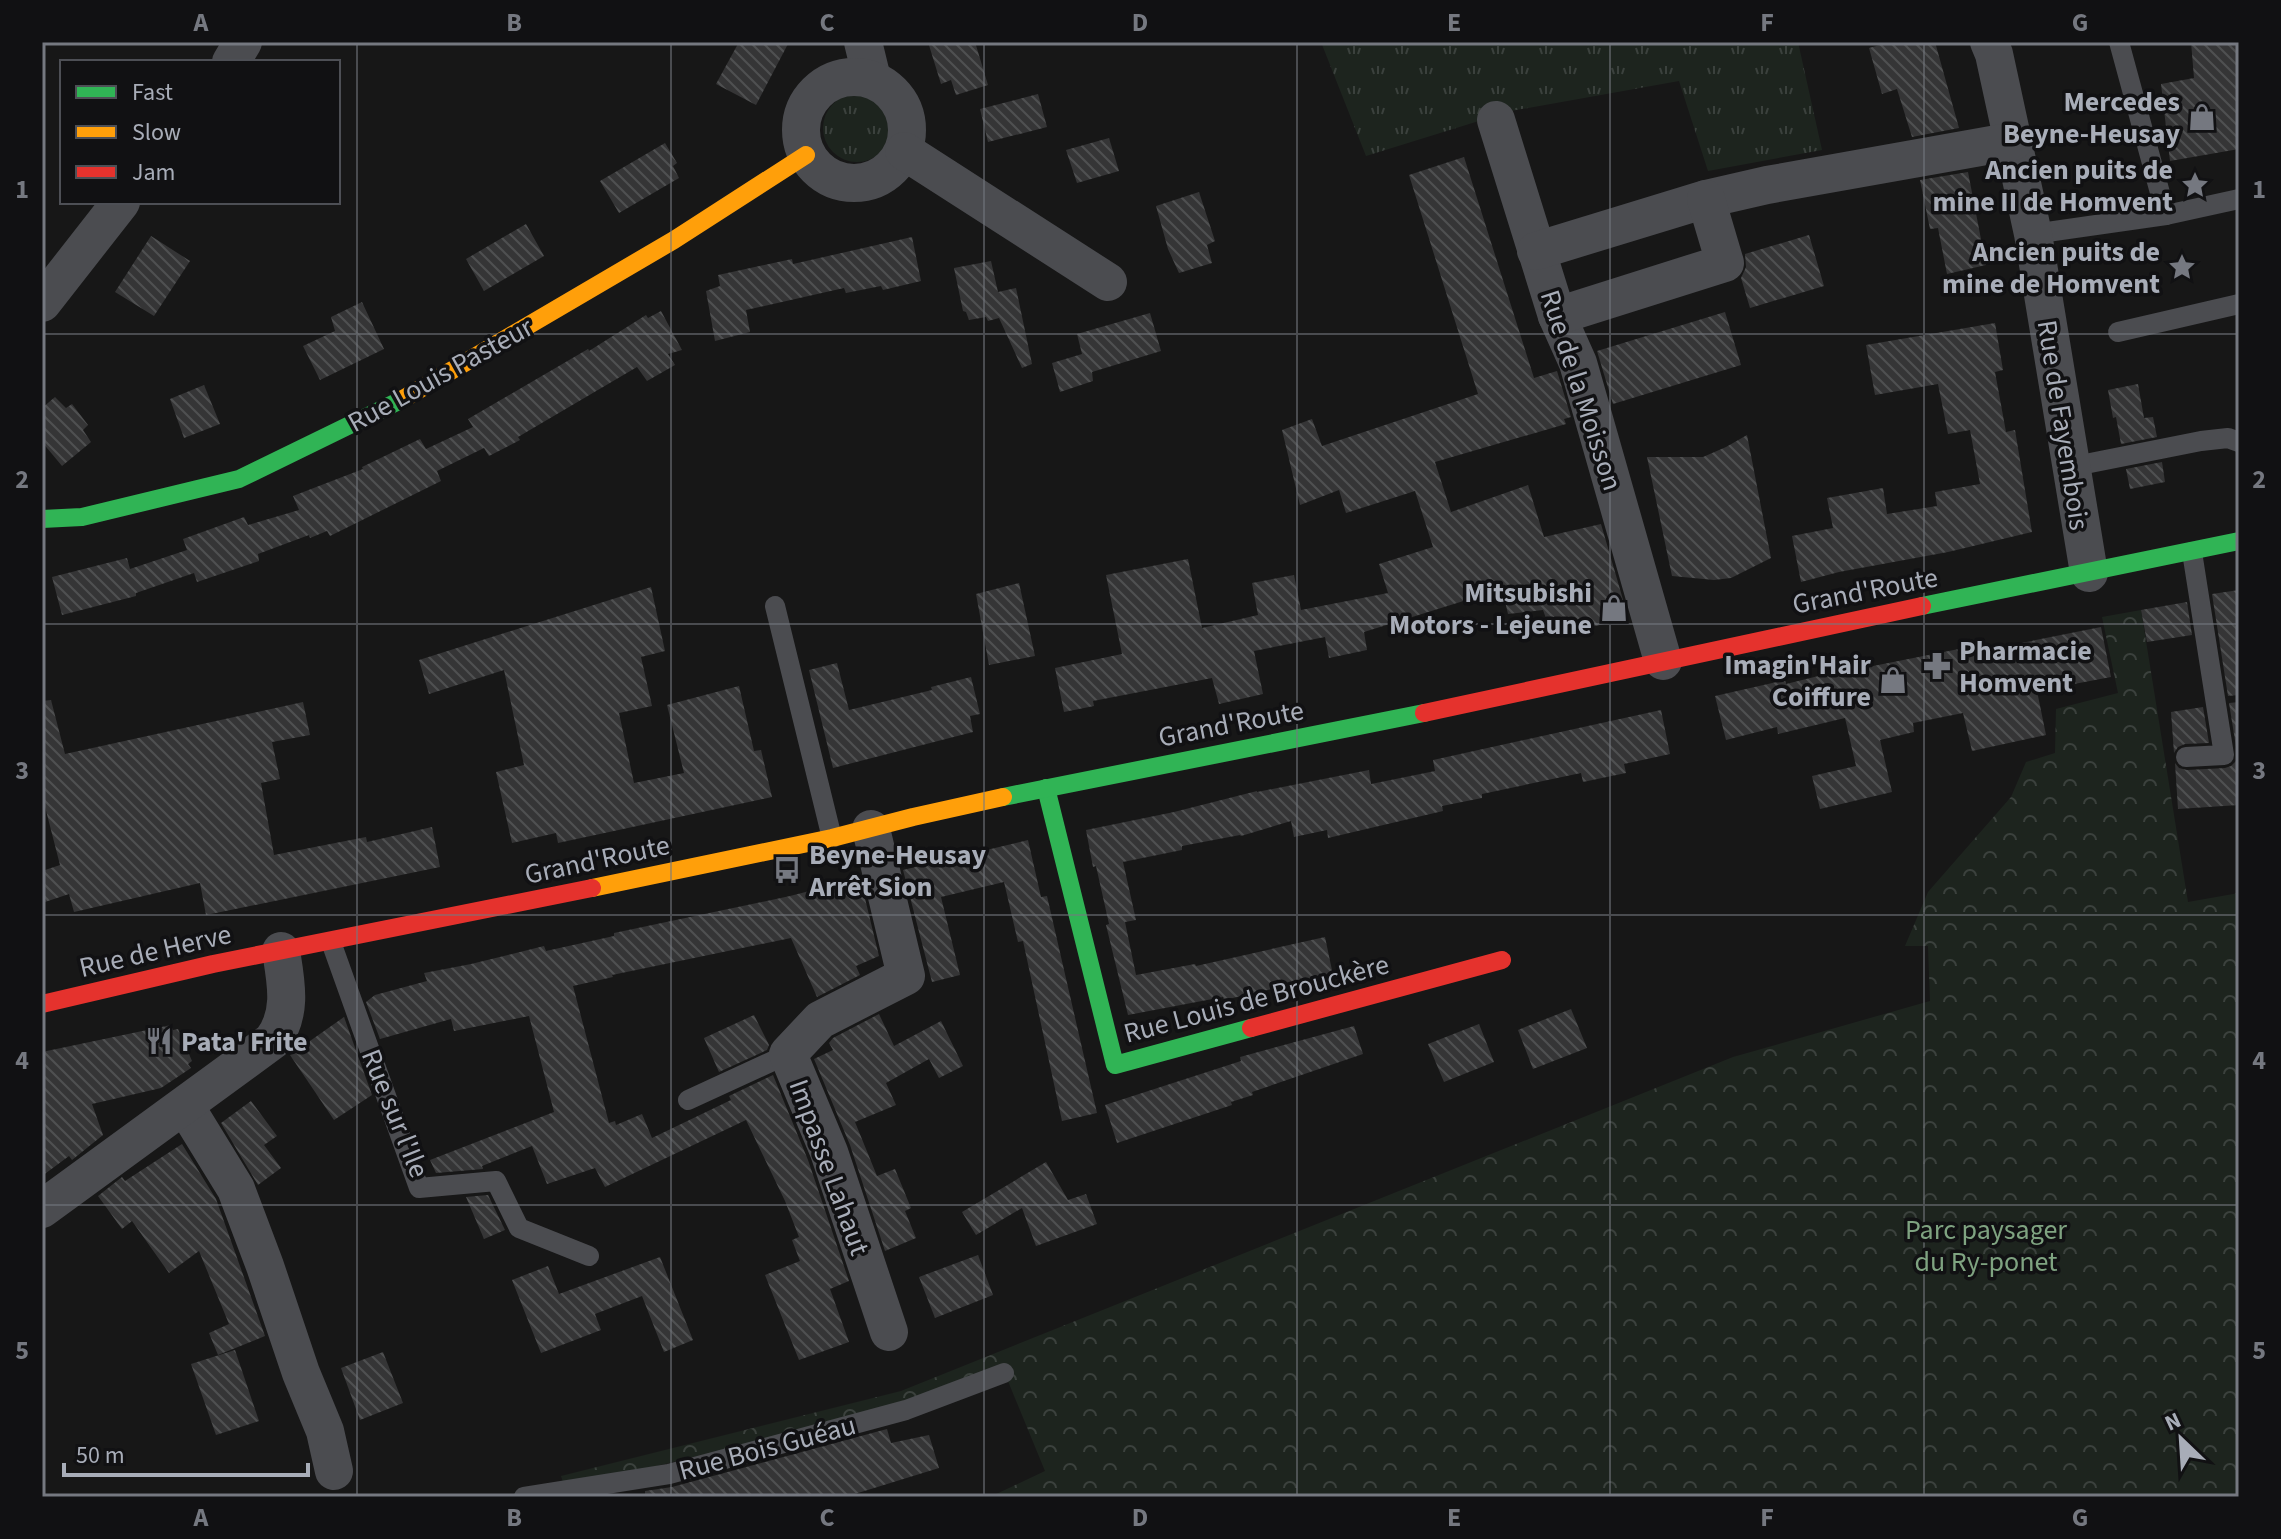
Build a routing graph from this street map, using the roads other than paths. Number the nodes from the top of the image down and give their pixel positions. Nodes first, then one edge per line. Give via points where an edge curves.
1 (243, 42) edge
2 (863, 42) edge
3 (1989, 42) edge
4 (2119, 42) edge
5 (232, 60) edge
6 (872, 79) junction
7 (1496, 120) dead end
8 (2014, 141) junction
9 (904, 151) junction
10 (806, 155) junction
11 (1706, 199) junction
12 (2239, 199) edge
13 (119, 204) edge
14 (2166, 215) junction
15 (2033, 234) junction
16 (1536, 251) junction
17 (1108, 282) dead end
18 (42, 303) edge
19 (2239, 304) edge
20 (1557, 316) junction
21 (2118, 332) dead end
22 (2239, 442) edge
23 (2070, 467) junction
24 (42, 519) edge
25 (2239, 541) edge
26 (2192, 552) junction
27 (2089, 573) junction
28 (775, 606) dead end
29 (1663, 661) junction
30 (2186, 757) dead end
31 (1046, 788) junction
32 (871, 829) junction
33 (832, 838) junction
34 (331, 942) junction
35 (281, 951) junction
36 (1502, 960) dead end
37 (42, 1004) edge
38 (788, 1054) junction
39 (688, 1100) dead end
40 (185, 1106) junction
41 (42, 1209) edge
42 (589, 1256) dead end
43 (889, 1332) dead end
44 (1004, 1373) dead end
45 (334, 1471) dead end
46 (524, 1497) edge

1 - 5 street
2 - 6 street
3 - 8 street, Rue de Fayembois
4 - 14 lane
6 - 9 street via 891,90 903,108 908,129
6 - 10 street via 845,77 820,88 802,119
7 - 16 street, Rue de la Moisson
8 - 11 street
8 - 15 street, Rue de Fayembois
9 - 10 street via 876,179 856,183 836,180
9 - 17 street
10 - 24 main road, Rue Louis Pasteur via 674,240 400,401 239,479 82,517
11 - 16 street
11 - 20 street via 1725,263
12 - 14 lane
13 - 18 street
14 - 15 lane
15 - 23 street, Rue de Fayembois
16 - 20 street, Rue de la Moisson
19 - 21 lane
20 - 29 street, Rue de la Moisson via 1578,363
22 - 23 lane via 2201,441
23 - 27 street, Rue de Fayembois
25 - 26 main road, Grand'Route
26 - 27 main road, Grand'Route
26 - 30 lane via 2224,755
27 - 29 main road, Grand'Route
28 - 33 lane
29 - 31 main road, Grand'Route
31 - 32 main road, Grand'Route
31 - 36 main road, Rue Louis de Brouckère via 1115,1065
32 - 33 main road, Grand'Route
32 - 38 street, Impasse Lahaut via 906,976 820,1020
33 - 34 main road, Grand'Route
34 - 35 main road, Grand'Route
34 - 42 lane, Rue sur l'Ile via 419,1188 496,1181 519,1228
35 - 37 main road, Rue de Herve
35 - 40 street via 287,995 282,1028 262,1050
38 - 39 lane
38 - 43 street, Impasse Lahaut via 833,1163
40 - 41 street
40 - 45 street via 236,1189 325,1431
44 - 46 lane, Rue Bois Guéau via 906,1410 669,1474

